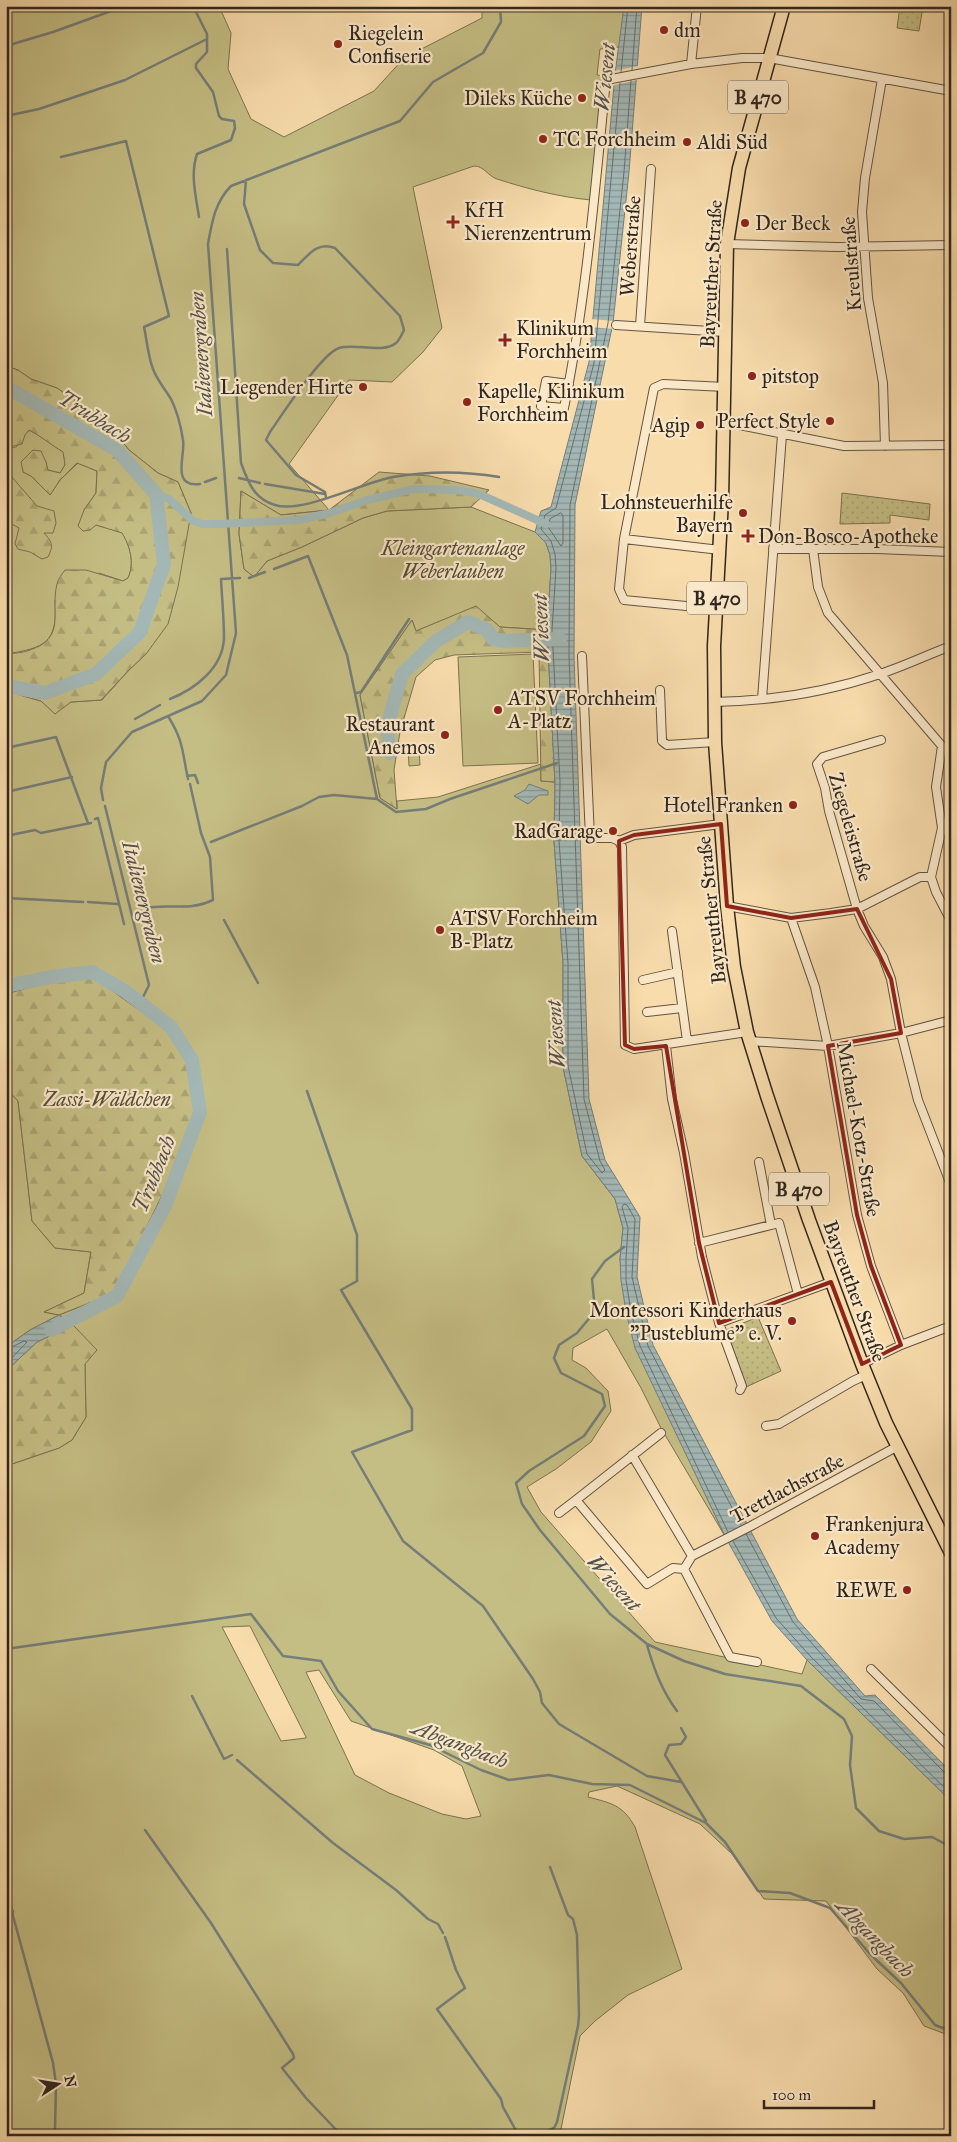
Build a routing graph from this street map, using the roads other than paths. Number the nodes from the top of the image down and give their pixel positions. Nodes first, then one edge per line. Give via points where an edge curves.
1 (697, 6) edge
2 (784, 6) edge
3 (609, 53) dead end
4 (769, 58) junction
5 (691, 64) junction
6 (609, 79) junction
7 (882, 80) junction
8 (951, 90) edge
9 (652, 169) dead end
10 (728, 244) junction
11 (864, 245) junction
12 (951, 245) edge
13 (616, 325) dead end
14 (640, 326) junction
15 (725, 332) junction
16 (569, 384) junction
17 (725, 387) junction
18 (724, 422) junction
19 (782, 435) junction
20 (951, 445) edge
21 (885, 446) junction
22 (624, 539) junction
23 (774, 549) junction
24 (813, 549) junction
25 (720, 550) junction
26 (951, 552) edge
27 (717, 609) junction
28 (951, 646) edge
29 (582, 656) dead end
30 (880, 674) junction
31 (660, 690) dead end
32 (762, 699) junction
33 (714, 702) junction
34 (881, 740) dead end
35 (951, 741) edge
36 (715, 742) junction
37 (942, 746) junction
38 (715, 825) junction
39 (619, 841) junction
40 (931, 876) junction
41 (727, 906) junction
42 (857, 909) junction
43 (791, 918) junction
44 (951, 921) edge
45 (672, 931) dead end
46 (678, 972) junction
47 (643, 980) dead end
48 (682, 1008) junction
49 (647, 1012) dead end
50 (951, 1020) edge
51 (901, 1033) junction
52 (749, 1036) junction
53 (688, 1041) junction
54 (666, 1046) junction
55 (828, 1046) junction
56 (759, 1162) dead end
57 (951, 1186) edge
58 (771, 1225) junction
59 (699, 1243) junction
60 (831, 1282) junction
61 (798, 1294) junction
62 (719, 1323) junction
63 (951, 1326) edge
64 (901, 1345) junction
65 (864, 1369) junction
66 (740, 1390) dead end
67 (766, 1426) dead end
68 (661, 1433) dead end
69 (898, 1446) junction
70 (632, 1456) junction
71 (576, 1500) junction
72 (559, 1513) dead end
73 (951, 1553) edge
74 (692, 1556) junction
75 (684, 1569) junction
76 (757, 1662) dead end
77 (871, 1669) dead end
78 (951, 1748) edge

1 - 5 street
2 - 4 main road, Bayreuther Straße / B 470
3 - 6 street
4 - 5 street
4 - 7 street
4 - 10 main road, Bayreuther Straße / B 470 via 739,168
5 - 6 street
6 - 16 street via 582,305
7 - 8 street
7 - 11 street, Kreulstraße via 865,178
9 - 14 street, Weberstraße
10 - 11 street
10 - 15 main road, Bayreuther Straße / B 470
11 - 12 street
11 - 21 street, Kreulstraße via 868,298 883,383
13 - 14 street, Weberstraße
14 - 15 street, Weberstraße
15 - 17 main road, Bayreuther Straße / B 470
16 - 16 street via 546,382 541,406 564,408
17 - 18 main road, Bayreuther Straße / B 470
17 - 22 street via 663,384 654,388
18 - 19 street
18 - 25 main road, Bayreuther Straße / B 470
19 - 21 street via 844,446
19 - 23 street
20 - 21 street
22 - 25 street
22 - 27 street via 619,589 624,600
23 - 24 street
23 - 32 street
24 - 26 street
24 - 30 street via 818,587 828,613
25 - 27 main road, Bayreuther Straße / B 470
27 - 33 main road, Bayreuther Straße / B 470
28 - 30 street
29 - 39 street via 590,838
30 - 32 street via 832,688
30 - 37 street
31 - 36 street via 662,740 667,745
32 - 33 street
33 - 36 main road, Bayreuther Straße / B 470
34 - 42 street, Ziegeleistraße via 823,757 817,764
35 - 37 street
36 - 38 main road, Bayreuther Straße / B 470
37 - 40 street via 936,787 942,828
38 - 39 street, Bayreuther Straße via 634,835
38 - 41 main road, Bayreuther Straße / B 470
39 - 54 street via 622,847 626,1045 634,1050
40 - 42 street, Ziegeleistraße via 920,877
40 - 44 street
41 - 43 street, Ziegeleistraße
41 - 52 main road, Bayreuther Straße / B 470 via 734,967
42 - 43 street, Ziegeleistraße
42 - 51 street via 891,979
43 - 55 street, Michael-Kotz-Straße via 815,987
45 - 46 street
46 - 47 street
46 - 48 street
48 - 49 street
48 - 53 street
50 - 51 street
51 - 55 street
51 - 57 street via 918,1100
52 - 53 street
52 - 55 street
52 - 60 main road, Bayreuther Straße / B 470
53 - 54 street
54 - 59 street via 672,1099
55 - 64 street, Michael-Kotz-Straße via 857,1215 871,1266
56 - 58 street
58 - 59 street
58 - 61 street via 779,1223
59 - 62 street
60 - 61 street
60 - 65 main road, Bayreuther Straße / B 470
61 - 62 street
62 - 66 street via 742,1386
63 - 64 street
64 - 65 street
65 - 67 street via 853,1381 779,1424
65 - 69 main road, Bayreuther Straße / B 470
68 - 70 street
69 - 73 main road, Bayreuther Straße / B 470
69 - 74 street, Trettlachstraße
70 - 71 street
70 - 74 street
71 - 72 street
71 - 75 street via 647,1584 673,1568
74 - 75 street
75 - 76 street via 730,1657
77 - 78 street

